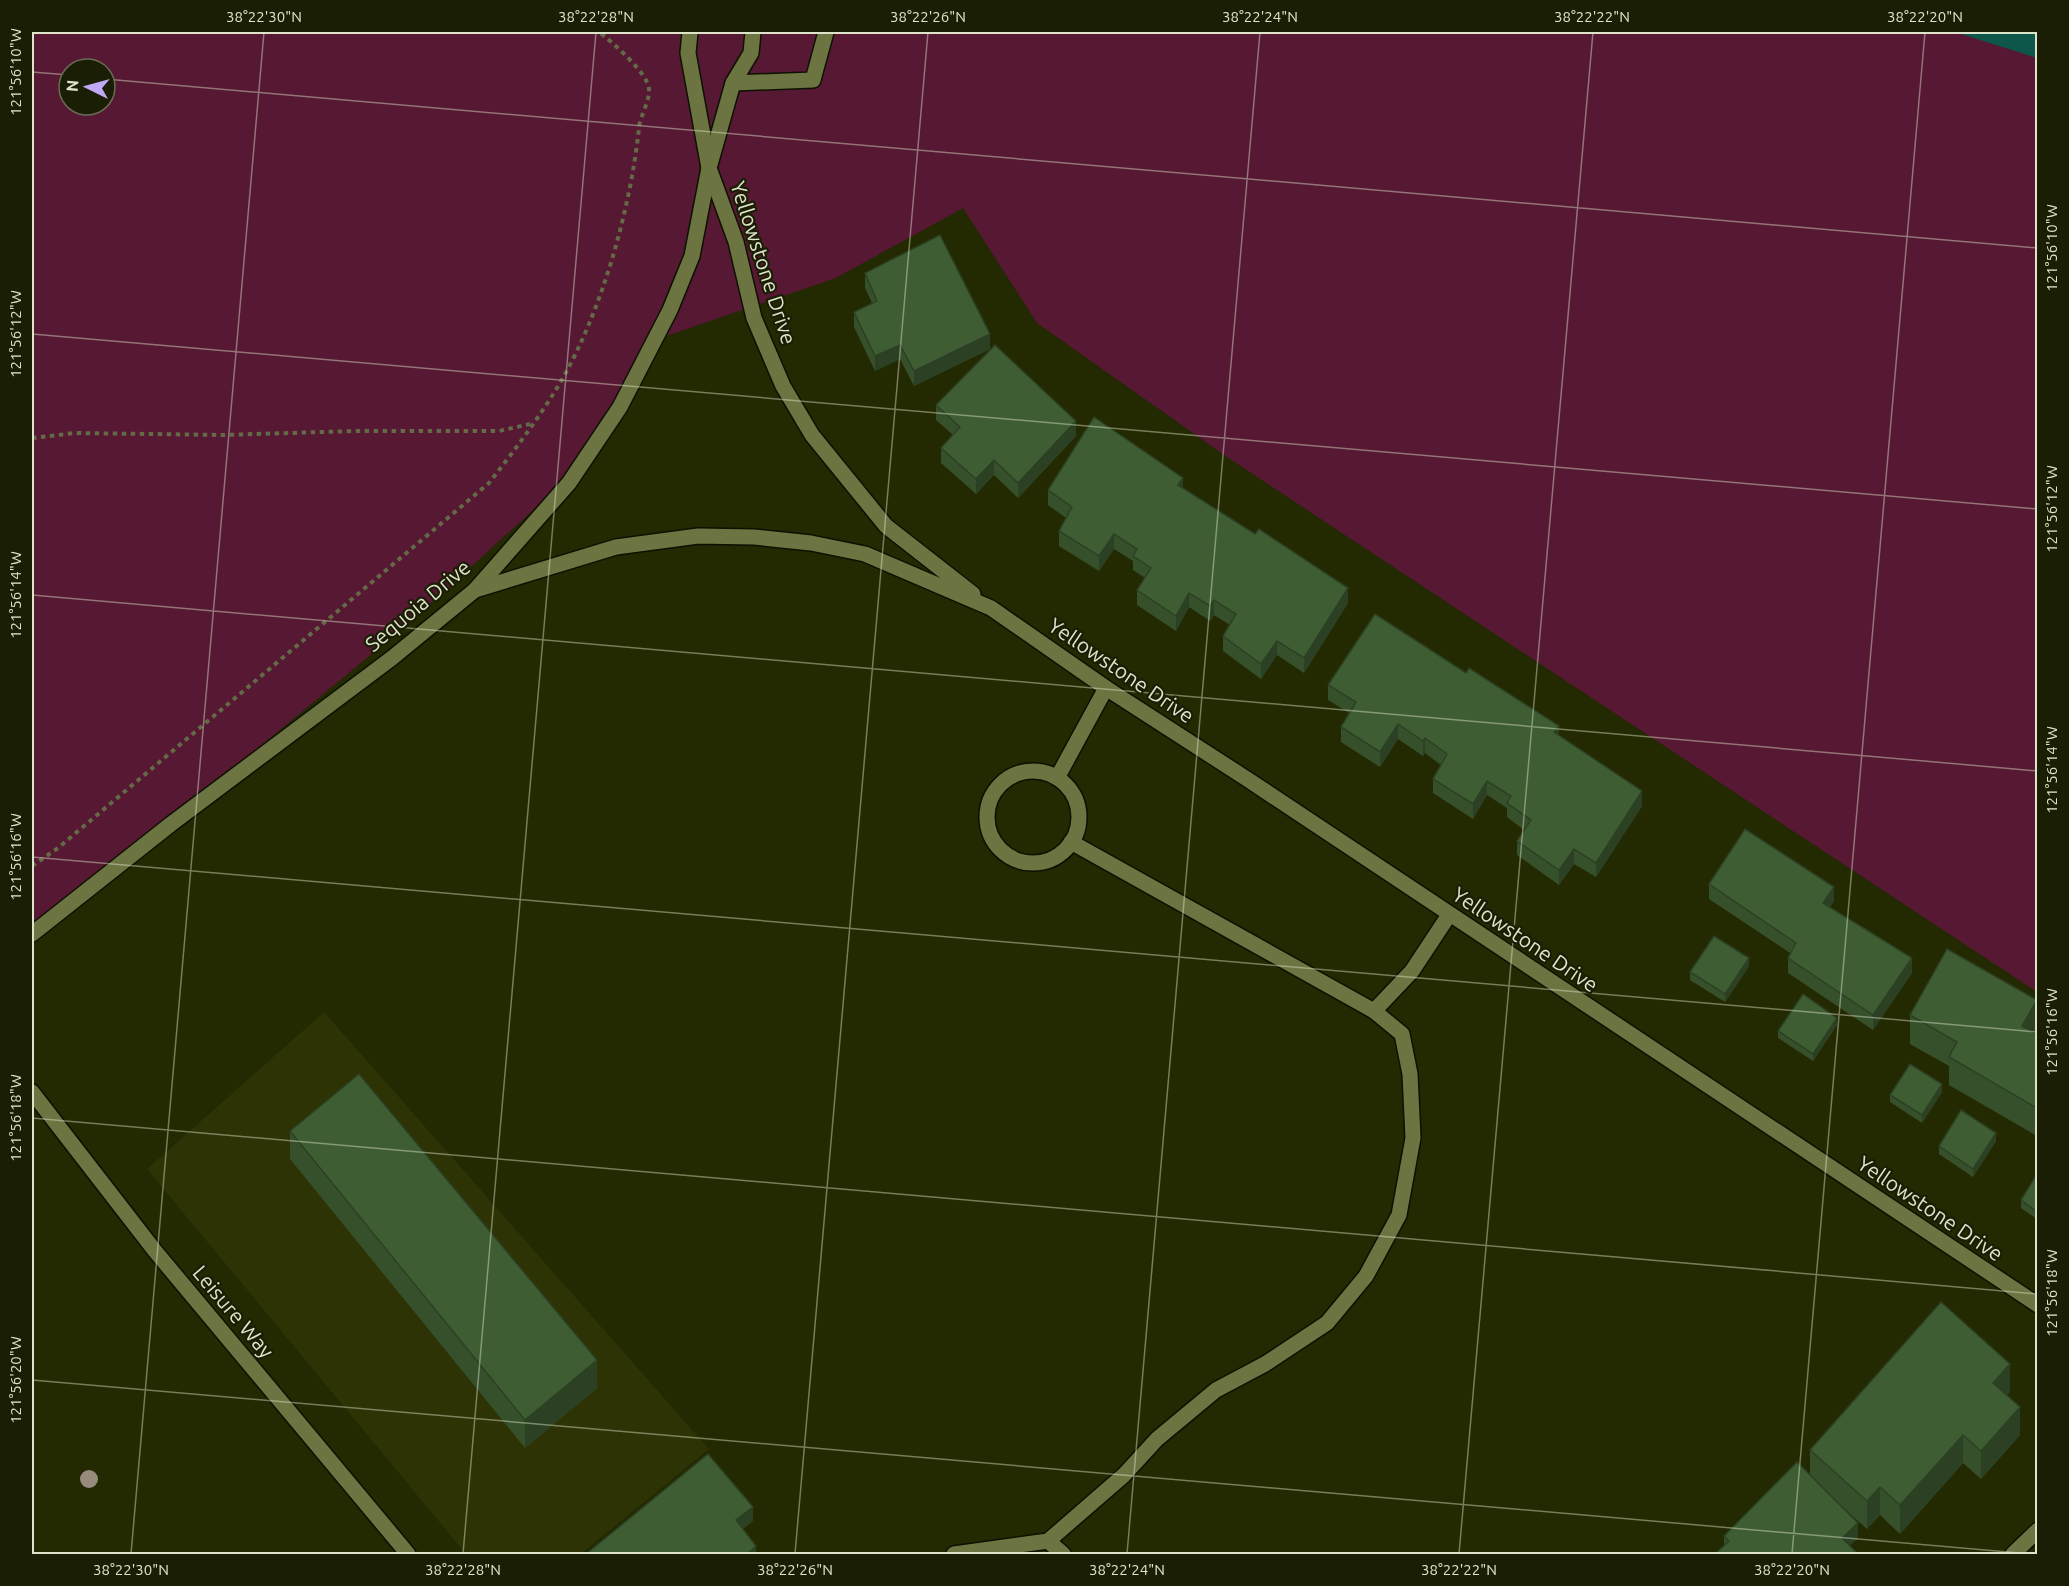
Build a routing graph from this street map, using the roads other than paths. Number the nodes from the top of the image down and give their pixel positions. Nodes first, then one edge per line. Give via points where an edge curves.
1 (690, 32) edge
2 (753, 32) edge
3 (826, 32) edge
4 (733, 83) junction
5 (709, 168) junction
6 (475, 590) junction
7 (991, 608) junction
8 (1106, 688) junction
9 (1057, 778) junction
10 (1071, 842) junction
11 (1449, 915) junction
12 (32, 934) edge
13 (1374, 1011) junction
14 (32, 1092) edge
15 (2037, 1305) edge
16 (2037, 1530) edge
17 (1048, 1540) junction
18 (408, 1554) edge
19 (954, 1554) edge
20 (1063, 1554) edge
21 (2013, 1554) edge

1 - 5 street, Sequoia Drive via 688,53
2 - 4 street, Sequoia Drive via 751,53
3 - 4 street via 813,80
4 - 5 street, Sequoia Drive
5 - 6 street, Sequoia Drive via 692,255 670,310 620,407 569,483
5 - 7 street, Yellowstone Drive via 736,242 754,318 783,386 812,435 886,526
6 - 7 street, Yellowstone Drive via 616,547 698,536 754,537 865,554
6 - 12 street, Sequoia Drive
7 - 8 street, Yellowstone Drive
8 - 9 street
8 - 11 street, Yellowstone Drive
9 - 10 street via 1076,800 1077,829
9 - 10 street via 1030,771 1003,782 988,808 987,824 1002,851 1031,864 1061,854
10 - 13 street
11 - 13 street via 1412,971
11 - 15 street, Yellowstone Drive
13 - 17 street via 1402,1035 1410,1074 1413,1138 1399,1215 1366,1276 1327,1323 1265,1364 1216,1390
14 - 18 street, Leisure Way via 155,1251
16 - 21 street
17 - 19 street
17 - 20 street

